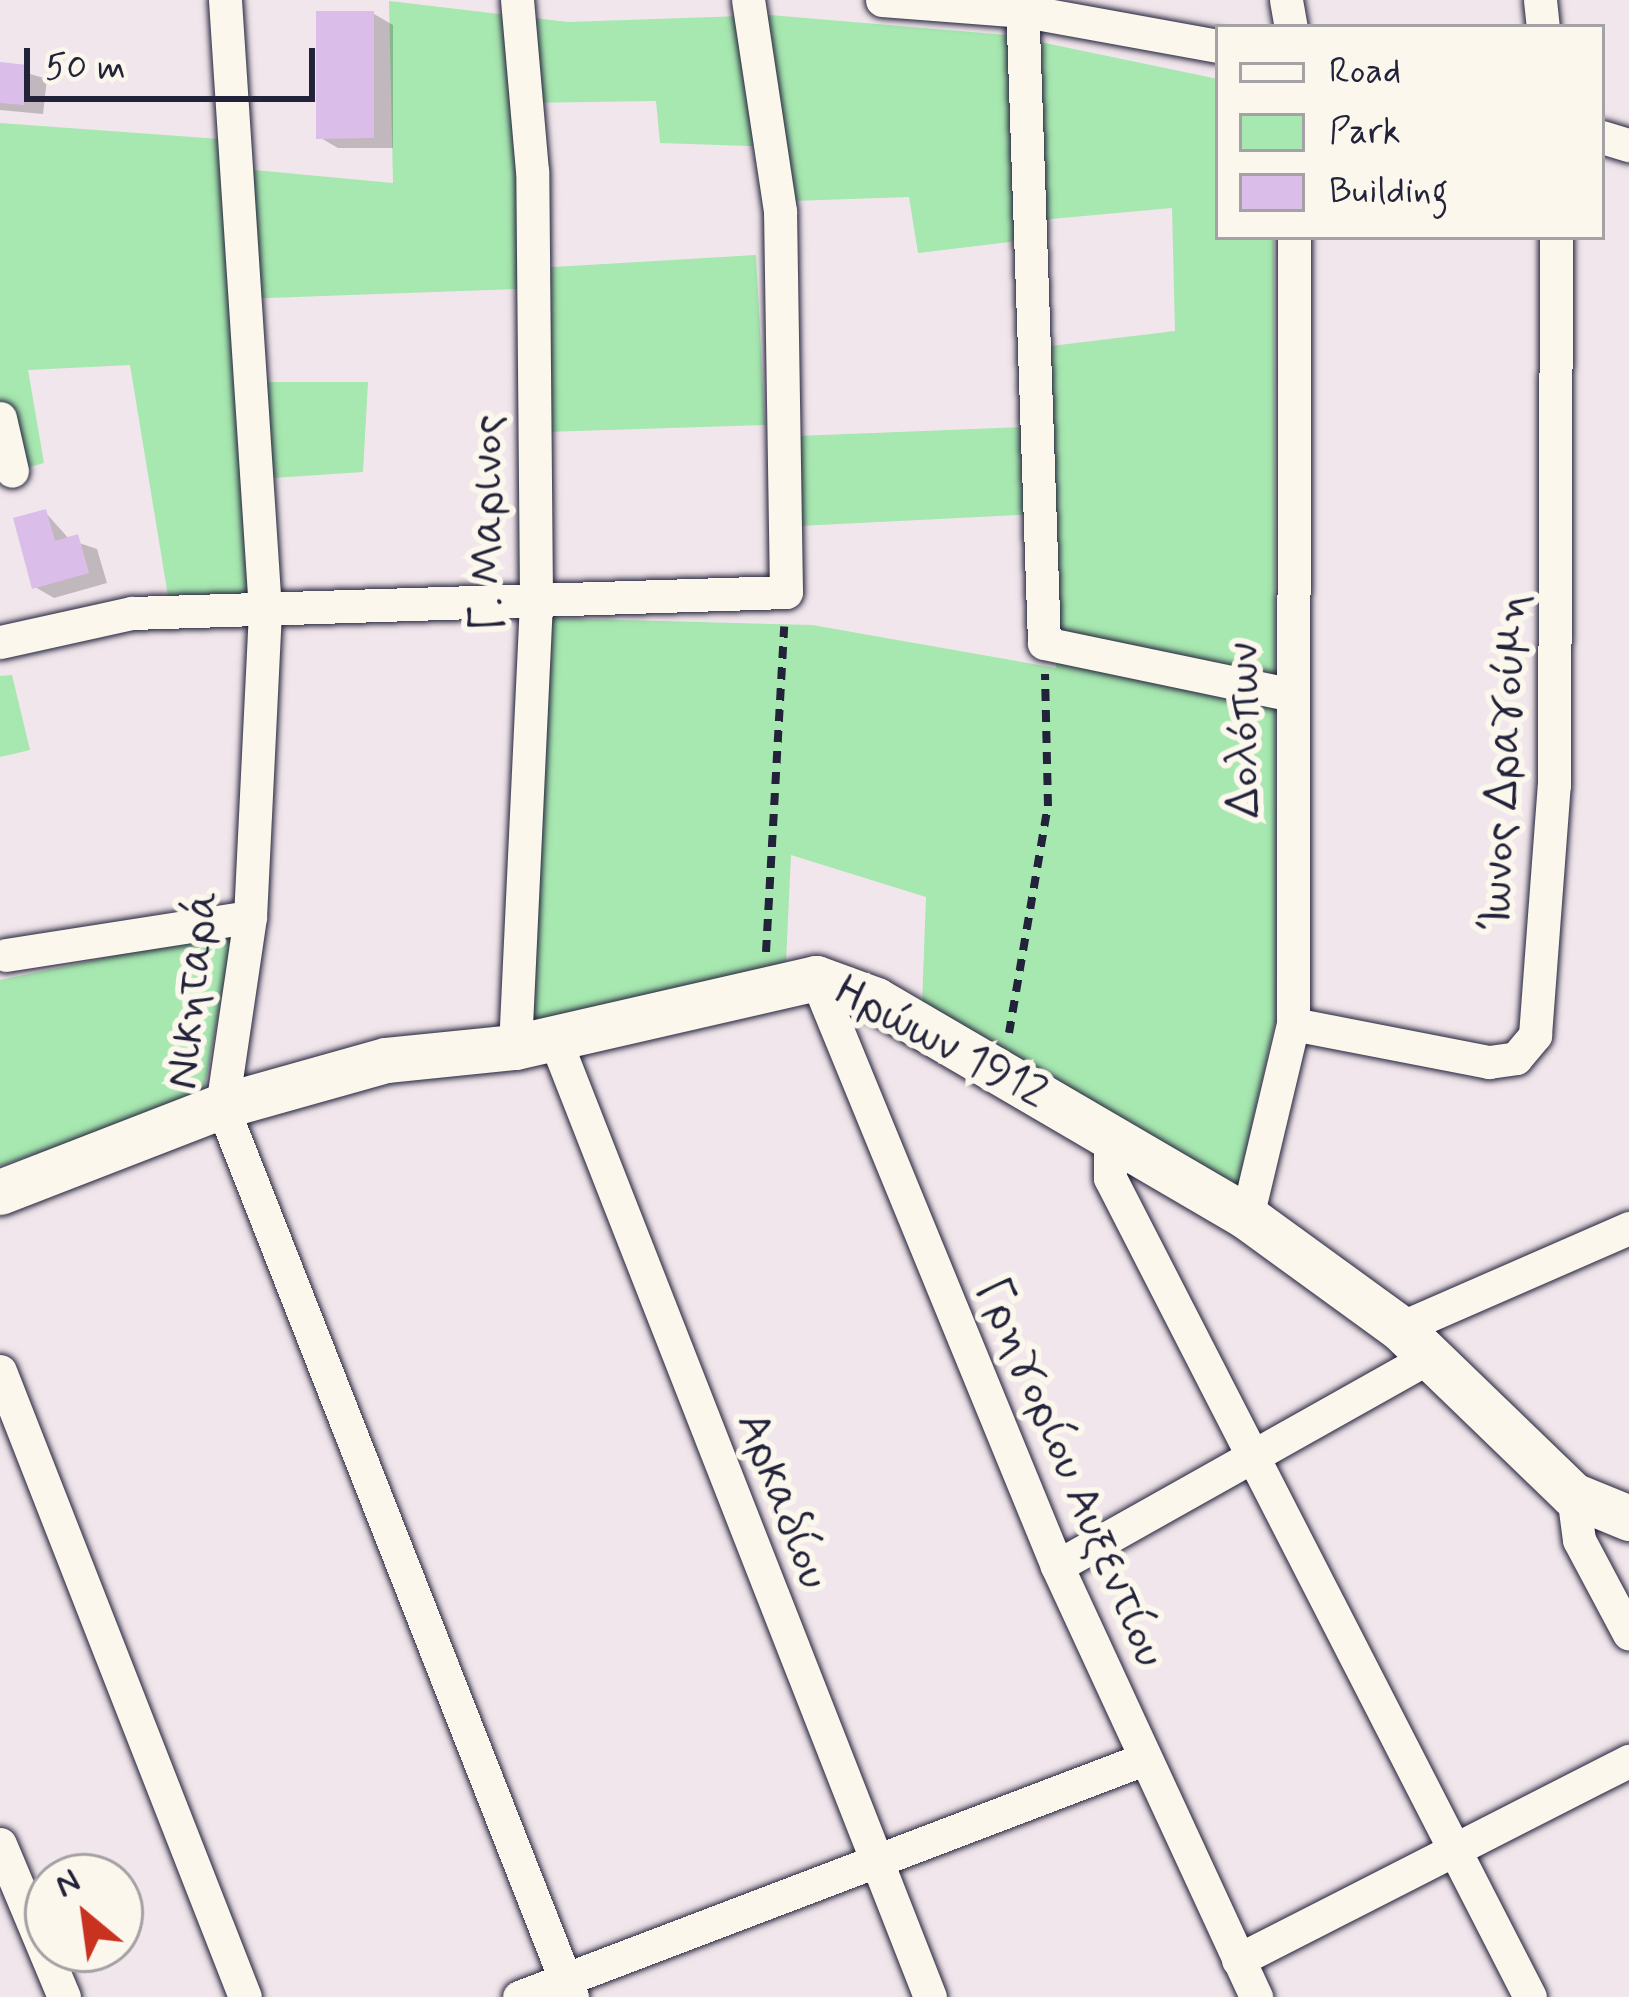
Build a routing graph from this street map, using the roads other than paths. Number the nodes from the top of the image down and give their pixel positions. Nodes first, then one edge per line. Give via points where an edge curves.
1 (225, 0) edge
2 (517, 0) edge
3 (748, 0) edge
4 (881, 0) edge
5 (1023, 6) edge
6 (1215, 45) edge
7 (1294, 240) edge
8 (1556, 240) edge
9 (0, 418) edge
10 (12, 471) dead end
11 (536, 597) junction
12 (265, 611) junction
13 (0, 641) edge
14 (1289, 694) junction
15 (250, 916) junction
16 (6, 955) dead end
17 (816, 978) junction
18 (1293, 1024) junction
19 (534, 1042) junction
20 (222, 1106) junction
21 (1110, 1135) junction
22 (0, 1192) edge
23 (1247, 1216) junction
24 (1629, 1228) edge
25 (1415, 1343) junction
26 (0, 1371) edge
27 (1260, 1454) junction
28 (1573, 1495) junction
29 (1629, 1518) edge
30 (1057, 1566) junction
31 (1629, 1634) edge
32 (1144, 1759) junction
33 (1629, 1761) edge
34 (0, 1844) edge
35 (1459, 1851) junction
36 (874, 1862) junction
37 (1238, 1960) junction
38 (568, 1989) edge
39 (64, 1997) edge
40 (245, 1997) edge
41 (519, 1997) edge
42 (930, 1997) edge
43 (1256, 1997) edge
44 (1530, 1997) edge

1 - 12 street, Νικηταρά
2 - 11 street, Γ. Μαρινος via 532,171
3 - 11 street via 780,211 786,592
4 - 5 street
5 - 6 street
5 - 14 street via 1044,643
7 - 14 street, Δολόπων
8 - 18 street, Ίωνος Δραγούμη via 1554,785 1535,1036 1516,1058 1489,1062
9 - 10 street
11 - 12 street
11 - 19 street, Γ. Μαρινος
12 - 13 street via 132,613
12 - 15 street, Νικηταρά
14 - 18 street, Δολόπων
15 - 16 street
15 - 20 street, Νικηταρά
17 - 19 street, Ηρώων 1912
17 - 21 street, Ηρώων 1912
17 - 30 street, Γρηγορίου Αυξεντίου
18 - 23 street, Δολόπων
19 - 20 street, Ηρώων 1912 via 386,1060
19 - 36 street, Αρκαδίου
20 - 22 street, Ηρώων 1912
20 - 38 street, Νικηταρά
21 - 23 street, Ηρώων 1912
21 - 27 street via 1110,1178
23 - 25 street, Ηρώων 1912
24 - 25 street
25 - 27 street
25 - 28 street, Ηρώων 1912
26 - 40 street
27 - 30 street
27 - 35 street
28 - 29 street, Ηρώων 1912
28 - 31 street via 1579,1540
30 - 32 street, Γρηγορίου Αυξεντίου
32 - 36 street
32 - 37 street, Γρηγορίου Αυξεντίου
33 - 35 street
34 - 39 street
35 - 37 street
35 - 44 street
36 - 38 street
36 - 42 street, Αρκαδίου
37 - 43 street, Γρηγορίου Αυξεντίου
38 - 41 street

